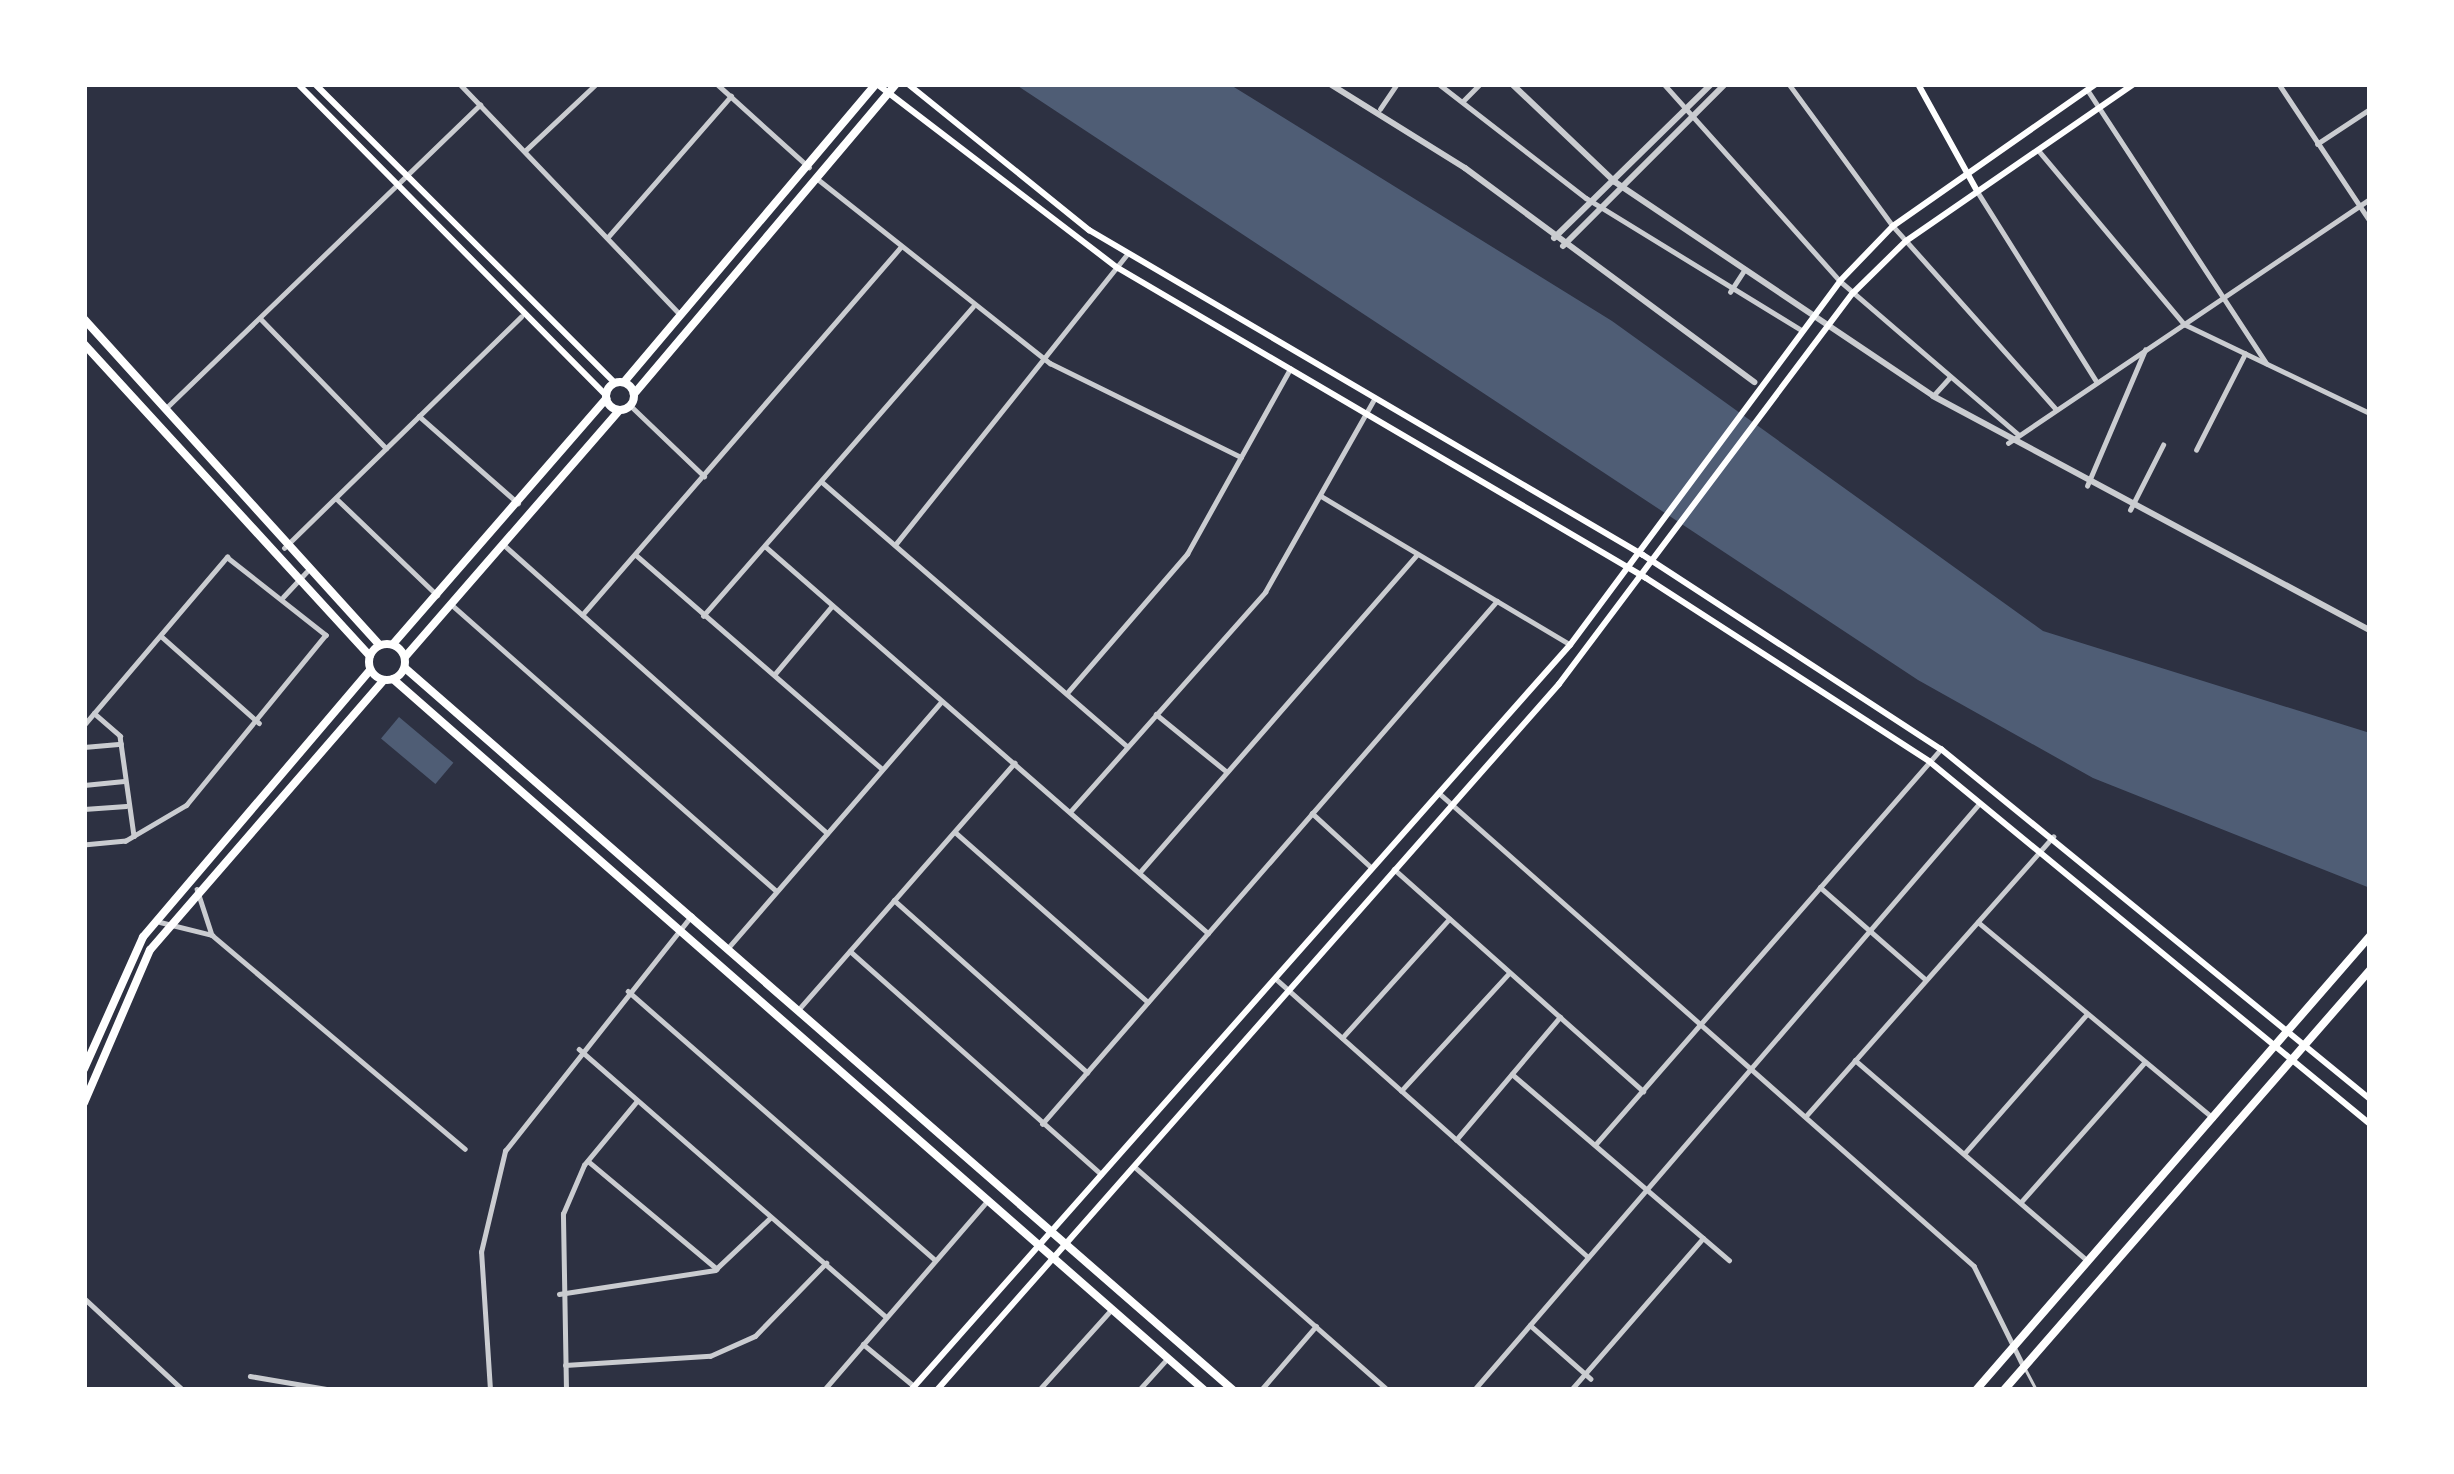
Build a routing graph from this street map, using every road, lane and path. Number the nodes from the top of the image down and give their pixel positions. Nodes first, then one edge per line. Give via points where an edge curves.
1 (298, 84) edge
2 (315, 84) edge
3 (460, 84) edge
4 (596, 84) edge
5 (717, 84) edge
6 (877, 84) edge
7 (896, 84) edge
8 (908, 84) edge
9 (1330, 84) edge
10 (1397, 84) edge
11 (1439, 84) edge
12 (1480, 84) edge
13 (1512, 84) edge
14 (1664, 84) edge
15 (1711, 84) edge
16 (1725, 84) edge
17 (1790, 84) edge
18 (1918, 84) edge
19 (2096, 84) edge
20 (2134, 84) edge
21 (2279, 84) edge
22 (2088, 89) junction
23 (889, 94) junction
24 (730, 96) junction
25 (1462, 102) junction
26 (480, 105) junction
27 (2099, 107) junction
28 (1380, 109) junction
29 (2370, 109) edge
30 (938, 111) junction
31 (1683, 112) junction
32 (925, 126) junction
33 (2317, 145) junction
34 (2037, 148) junction
35 (525, 152) junction
36 (809, 166) junction
37 (1966, 171) junction
38 (1607, 175) junction
39 (406, 178) junction
40 (819, 180) junction
41 (1615, 182) junction
42 (396, 188) junction
43 (1976, 189) junction
44 (1586, 198) junction
45 (2370, 199) edge
46 (1595, 203) junction
47 (2357, 208) junction
48 (2370, 221) edge
49 (1893, 226) junction
50 (608, 237) junction
51 (1554, 238) junction
52 (1906, 241) junction
53 (1563, 246) junction
54 (740, 247) junction
55 (902, 247) junction
56 (1127, 254) junction
57 (753, 257) junction
58 (1118, 268) junction
59 (1745, 269) junction
60 (1840, 281) junction
61 (1730, 292) junction
62 (1853, 293) junction
63 (2227, 296) junction
64 (974, 307) junction
65 (681, 316) junction
66 (1813, 316) junction
67 (521, 317) junction
68 (260, 318) junction
69 (84, 319) edge
70 (2184, 324) junction
71 (1827, 325) junction
72 (1803, 331) junction
73 (84, 344) edge
74 (2145, 350) junction
75 (2246, 353) junction
76 (1050, 363) junction
77 (2266, 363) junction
78 (1290, 369) junction
79 (1949, 377) junction
80 (2098, 382) junction
81 (619, 383) junction
82 (1758, 385) junction
83 (1375, 396) junction
84 (1933, 396) junction
85 (606, 397) junction
86 (632, 399) junction
87 (164, 410) junction
88 (620, 410) junction
89 (2057, 410) junction
90 (1366, 413) junction
91 (2370, 413) edge
92 (419, 416) junction
93 (2019, 436) junction
94 (2008, 442) junction
95 (2163, 445) dead end
96 (386, 448) junction
97 (2195, 450) dead end
98 (561, 452) junction
99 (1241, 457) junction
100 (575, 463) junction
101 (704, 476) junction
102 (822, 482) junction
103 (2087, 486) junction
104 (1321, 496) junction
105 (336, 497) junction
106 (518, 503) junction
107 (2131, 510) junction
108 (504, 545) junction
109 (895, 545) junction
110 (766, 547) junction
111 (284, 548) junction
112 (1643, 555) junction
113 (636, 556) junction
114 (1417, 556) junction
115 (1656, 563) junction
116 (1632, 569) junction
117 (306, 572) junction
118 (1646, 578) junction
119 (296, 584) junction
120 (437, 595) junction
121 (283, 597) junction
122 (1497, 601) junction
123 (452, 605) junction
124 (832, 606) junction
125 (582, 615) junction
126 (703, 616) junction
127 (1741, 619) junction
128 (2370, 630) edge
129 (1732, 632) junction
130 (160, 636) junction
131 (393, 644) junction
132 (380, 645) junction
133 (1570, 645) junction
134 (370, 656) junction
135 (405, 662) junction
136 (370, 670) junction
137 (772, 677) junction
138 (388, 680) junction
139 (1067, 694) junction
140 (942, 701) junction
141 (94, 713) junction
142 (1156, 714) junction
143 (260, 723) junction
144 (84, 725) edge
145 (121, 744) junction
146 (1128, 746) junction
147 (84, 747) edge
148 (1941, 748) junction
149 (1930, 762) junction
150 (1014, 764) junction
151 (882, 770) junction
152 (1227, 772) junction
153 (124, 781) junction
154 (84, 785) edge
155 (1438, 793) junction
156 (1981, 801) junction
157 (1451, 804) junction
158 (127, 806) junction
159 (84, 809) edge
160 (1070, 812) junction
161 (1312, 813) junction
162 (955, 832) junction
163 (827, 833) junction
164 (134, 836) junction
165 (2053, 837) junction
166 (84, 845) edge
167 (2042, 849) junction
168 (1372, 868) junction
169 (1394, 869) junction
170 (1139, 873) junction
171 (1820, 887) junction
172 (197, 889) junction
173 (776, 891) junction
174 (894, 900) junction
175 (691, 916) junction
176 (1449, 919) junction
177 (156, 920) junction
178 (1978, 922) junction
179 (167, 927) junction
180 (680, 928) junction
181 (1870, 931) junction
182 (1208, 933) junction
183 (212, 935) junction
184 (2370, 936) edge
185 (728, 948) junction
186 (850, 951) junction
187 (2370, 970) edge
188 (1509, 973) junction
189 (1275, 978) junction
190 (1926, 980) junction
191 (1287, 989) junction
192 (628, 991) junction
193 (1148, 1002) junction
194 (799, 1009) junction
195 (2088, 1013) junction
196 (1560, 1018) junction
197 (1700, 1025) junction
198 (2293, 1029) junction
199 (1342, 1038) junction
200 (2282, 1042) junction
201 (2311, 1043) junction
202 (579, 1049) junction
203 (2300, 1056) junction
204 (1855, 1060) junction
205 (2146, 1062) junction
206 (84, 1069) edge
207 (1750, 1069) junction
208 (1087, 1072) junction
209 (1512, 1074) junction
210 (1401, 1091) junction
211 (1643, 1091) junction
212 (2370, 1099) edge
213 (637, 1101) junction
214 (84, 1102) edge
215 (1804, 1117) junction
216 (2213, 1118) junction
217 (1042, 1124) junction
218 (2370, 1124) edge
219 (1456, 1140) junction
220 (1595, 1145) junction
221 (464, 1149) dead end
222 (1964, 1154) junction
223 (587, 1161) junction
224 (1134, 1167) junction
225 (1102, 1174) junction
226 (1647, 1189) junction
227 (988, 1200) junction
228 (2021, 1202) junction
229 (771, 1217) junction
230 (1052, 1232) junction
231 (1703, 1238) junction
232 (1066, 1245) junction
233 (1039, 1247) junction
234 (1588, 1257) junction
235 (934, 1259) junction
236 (1053, 1260) junction
237 (1729, 1260) dead end
238 (2088, 1261) junction
239 (826, 1262) junction
240 (717, 1268) junction
241 (559, 1294) junction
242 (84, 1298) edge
243 (1111, 1310) junction
244 (885, 1316) junction
245 (1530, 1324) junction
246 (1316, 1326) junction
247 (863, 1344) junction
248 (2013, 1348) junction
249 (1167, 1359) junction
250 (565, 1364) junction
251 (2024, 1367) junction
252 (250, 1376) dead end
253 (1588, 1376) junction
254 (912, 1388) edge
255 (183, 1390) edge
256 (332, 1390) edge
257 (490, 1390) edge
258 (566, 1390) edge
259 (824, 1390) edge
260 (937, 1390) edge
261 (1039, 1390) edge
262 (1139, 1390) edge
263 (1204, 1390) edge
264 (1233, 1390) edge
265 (1261, 1390) edge
266 (1388, 1390) edge
267 (1474, 1390) edge
268 (1571, 1390) edge
269 (1976, 1390) edge
270 (2004, 1390) edge
271 (2036, 1390) edge

1 - 42 main road
2 - 39 main road
3 - 26 street
4 - 35 street
5 - 24 street
6 - 23 main road
6 - 36 main road
7 - 23 main road
8 - 30 main road
9 - 28 street
10 - 28 street
11 - 25 street
12 - 25 street
13 - 38 street
14 - 31 street
15 - 31 street
16 - 31 street
17 - 49 street
18 - 37 main road
19 - 22 main road
20 - 27 main road
21 - 33 street
22 - 27 street
22 - 37 main road
23 - 32 main road
23 - 40 main road
24 - 36 street
24 - 50 street
25 - 44 street
26 - 35 street
26 - 39 street
27 - 34 main road
27 - 63 street
28 - 51 street
29 - 33 street
30 - 32 main road
30 - 56 main road
31 - 38 street
31 - 41 street
31 - 60 street
32 - 58 main road
33 - 47 street
34 - 43 main road
34 - 70 street
35 - 50 street
36 - 54 main road
37 - 43 main road
37 - 49 main road
38 - 41 street
38 - 44 street
39 - 42 street
39 - 81 main road
40 - 55 street
40 - 57 main road
41 - 46 street
41 - 59 street
42 - 67 main road
42 - 68 street
43 - 52 main road
43 - 80 street
44 - 46 street
44 - 51 street
45 - 47 street
46 - 53 street
46 - 61 street
47 - 48 street
47 - 63 street
49 - 52 street
49 - 60 main road
50 - 65 street
51 - 53 street
52 - 62 main road
52 - 89 street
53 - 82 street
54 - 57 main road
54 - 65 main road
55 - 64 street
55 - 101 street
56 - 58 street
56 - 83 main road
57 - 86 main road
58 - 76 street
58 - 78 main road
59 - 61 street
59 - 66 street
60 - 62 street
60 - 66 main road
61 - 72 street
62 - 71 main road
62 - 79 street
63 - 70 street
63 - 77 street
64 - 76 street
64 - 102 street
65 - 81 main road
66 - 71 street
66 - 72 main road
67 - 85 main road
67 - 92 street
68 - 87 street
68 - 96 street
69 - 87 main road
70 - 74 street
70 - 75 street
71 - 84 street
71 - 115 main road
72 - 82 main road
73 - 119 main road
74 - 80 street
74 - 103 street
75 - 77 street
75 - 97 street
76 - 99 street
76 - 109 street
77 - 91 street
78 - 90 main road
78 - 99 street
79 - 84 street
79 - 93 street
80 - 89 street
81 - 85 main road
81 - 86 main road
82 - 112 main road
83 - 90 street
83 - 112 main road
84 - 94 street
85 - 88 main road
85 - 98 main road
86 - 88 main road
86 - 101 street
87 - 111 main road
88 - 100 main road
89 - 93 street
90 - 104 street
90 - 116 main road
92 - 96 street
92 - 106 street
93 - 94 street
94 - 103 street
95 - 107 street
96 - 105 street
98 - 100 main road
98 - 106 main road
99 - 139 street via 1187,554
100 - 108 main road
101 - 113 street
102 - 109 street
102 - 110 street
103 - 107 street
104 - 114 street
104 - 142 street via 1265,592
105 - 111 street
105 - 120 street
106 - 120 main road
107 - 128 street
108 - 123 main road
108 - 125 street
109 - 139 street
110 - 124 street
110 - 126 street
111 - 117 main road
112 - 115 main road
112 - 116 main road
113 - 125 street
113 - 126 street
114 - 122 street
114 - 152 street
115 - 118 main road
115 - 127 main road
116 - 118 main road
116 - 133 main road
117 - 119 street
117 - 132 main road
118 - 129 main road
118 - 157 main road
119 - 121 street
119 - 134 main road
120 - 131 main road
121 - 130 street via 227,557
121 - 143 street via 328,641
122 - 133 street
122 - 161 street
123 - 135 main road
123 - 173 street
124 - 137 street
124 - 140 street
125 - 163 street
126 - 137 street
127 - 129 main road
127 - 148 main road
129 - 149 main road
130 - 141 street
130 - 143 street
131 - 132 main road
131 - 135 main road
132 - 134 main road
133 - 155 main road
134 - 136 main road
135 - 138 main road
135 - 175 main road
136 - 138 main road
136 - 177 main road
137 - 151 street
138 - 172 main road
138 - 180 main road
139 - 146 street
140 - 150 street
140 - 151 street
141 - 144 street
141 - 145 street
142 - 146 street
142 - 152 street
143 - 164 street via 187,805
145 - 147 street
145 - 153 street
146 - 160 street
148 - 149 street
148 - 165 main road
149 - 156 main road
149 - 171 street
150 - 160 street
150 - 162 street
151 - 163 street
152 - 170 street
153 - 154 street
153 - 158 street
155 - 157 street
155 - 168 main road
156 - 167 main road
156 - 181 street
157 - 169 main road
157 - 197 street
158 - 159 street
158 - 164 street
160 - 170 street
161 - 168 street
161 - 182 street
162 - 174 street
162 - 193 street
163 - 173 street
164 - 166 street
165 - 167 street
165 - 198 main road
167 - 178 street
167 - 200 main road
168 - 189 main road
169 - 176 street
169 - 191 main road
170 - 182 street
171 - 181 street
171 - 197 street
172 - 179 main road
172 - 183 street
173 - 185 street
174 - 186 street
174 - 208 street
175 - 180 street
175 - 185 main road
176 - 188 street
176 - 199 street
177 - 179 street
177 - 206 main road
178 - 190 street
178 - 195 street
179 - 183 street
179 - 214 main road
180 - 192 street
180 - 227 main road
181 - 190 street
181 - 207 street
182 - 193 street
183 - 221 street
184 - 198 main road
185 - 194 main road
186 - 194 street
186 - 217 street
187 - 201 main road
188 - 196 street
188 - 210 street
189 - 191 street
189 - 225 main road
190 - 204 street
191 - 199 street
191 - 224 main road
192 - 202 street
192 - 235 street
193 - 208 street
194 - 230 main road
195 - 205 street
195 - 222 street
196 - 209 street
196 - 211 street
197 - 207 street
197 - 211 street
198 - 200 main road
198 - 201 main road
199 - 210 street
200 - 203 main road
200 - 216 main road
201 - 203 main road
201 - 212 main road
202 - 213 street
202 - 257 street via 527,1112 488,1205
203 - 218 main road
203 - 251 main road
204 - 215 street
204 - 222 street
205 - 216 street
205 - 228 street
207 - 215 street
207 - 226 street
208 - 217 street
209 - 219 street
209 - 220 street
210 - 219 street
211 - 220 street
213 - 223 street
213 - 229 street
215 - 248 street via 1974,1266
216 - 238 main road
217 - 225 street
219 - 234 street
220 - 226 street
222 - 228 street
223 - 240 street
223 - 241 street via 563,1214
224 - 232 main road
224 - 246 street
225 - 230 main road
226 - 231 street
226 - 234 street
227 - 233 main road
227 - 235 street
228 - 238 street
229 - 239 street
229 - 240 street
230 - 232 main road
230 - 233 main road
231 - 237 street
231 - 253 street
232 - 236 main road
232 - 264 main road
233 - 236 main road
233 - 254 main road
234 - 245 street
235 - 244 street
236 - 243 main road
236 - 260 main road
238 - 248 main road
239 - 244 street
239 - 250 street via 755,1336 710,1356
240 - 241 street
241 - 250 street
242 - 255 street
243 - 249 main road
243 - 261 street
244 - 247 street
245 - 253 street
245 - 267 street
246 - 265 street
246 - 266 street
247 - 254 street
247 - 259 street
248 - 251 street
248 - 269 main road
249 - 262 street
249 - 263 main road
250 - 258 street
251 - 270 main road
251 - 271 lane
252 - 256 street
253 - 268 street

